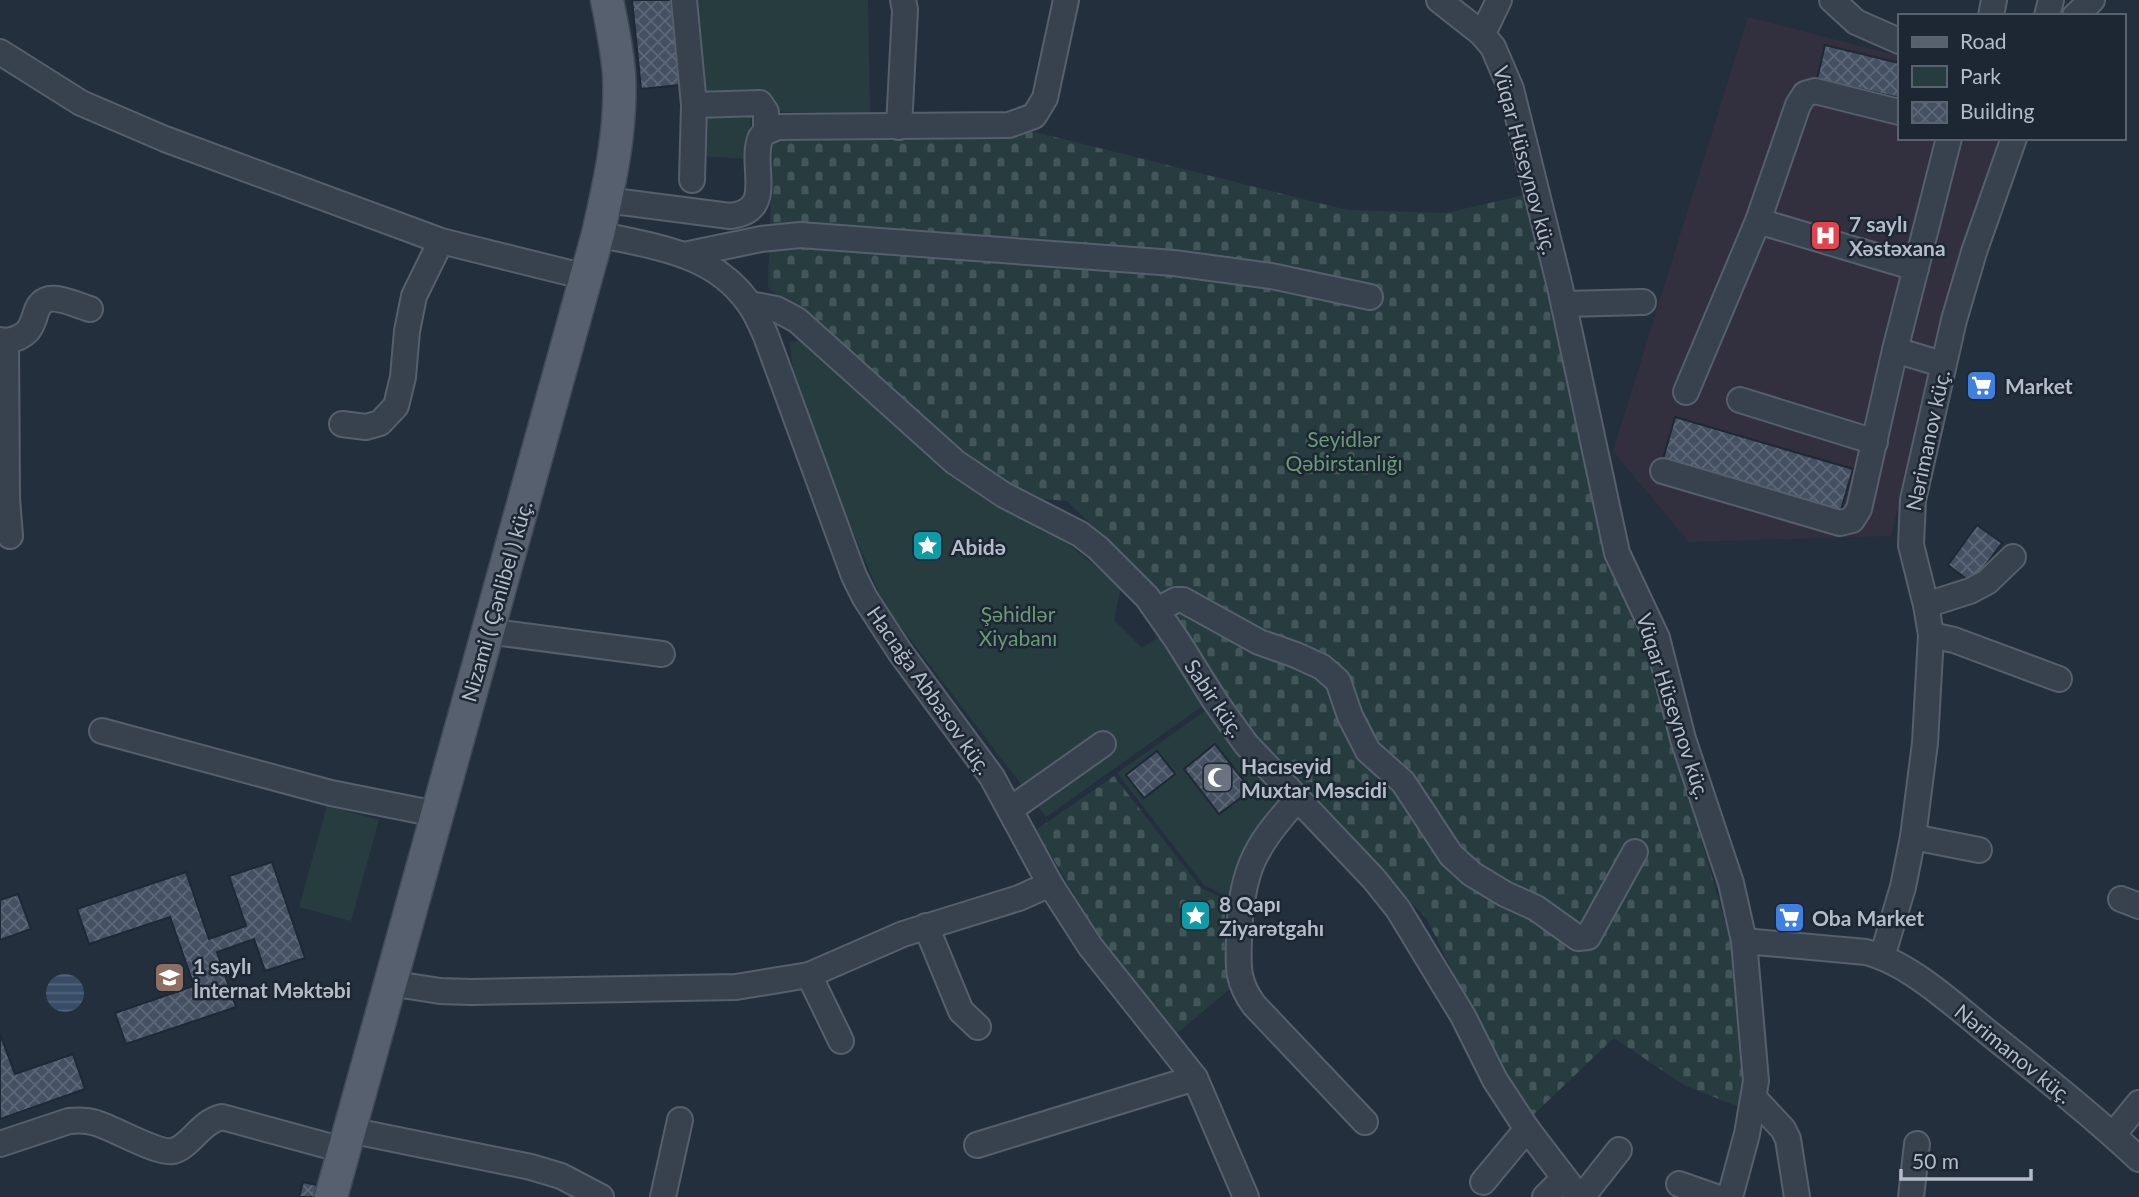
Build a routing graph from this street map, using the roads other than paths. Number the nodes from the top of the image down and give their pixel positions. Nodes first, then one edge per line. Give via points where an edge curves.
1 (607, 0) edge
2 (684, 0) edge
3 (903, 0) edge
4 (1066, 0) edge
5 (1439, 0) edge
6 (1499, 0) edge
7 (1832, 0) edge
8 (2092, 0) edge
9 (2077, 14) edge
10 (1481, 33) junction
11 (1898, 41) edge
12 (0, 52) edge
13 (694, 105) junction
14 (1898, 112) edge
15 (899, 127) junction
16 (766, 132) junction
17 (1948, 140) edge
18 (2013, 140) edge
19 (692, 180) dead end
20 (606, 200) junction
21 (1758, 222) junction
22 (598, 234) junction
23 (441, 241) junction
24 (684, 255) junction
25 (1916, 268) junction
26 (586, 277) junction
27 (1370, 297) dead end
28 (1643, 302) dead end
29 (750, 304) junction
30 (1564, 304) junction
31 (90, 309) dead end
32 (3, 340) edge
33 (1895, 351) junction
34 (1942, 365) junction
35 (1686, 392) dead end
36 (1740, 400) dead end
37 (342, 424) dead end
38 (1875, 442) junction
39 (1663, 471) dead end
40 (4, 499) edge
41 (10, 536) dead end
42 (2013, 557) dead end
43 (1926, 605) junction
44 (1157, 610) junction
45 (487, 631) junction
46 (1930, 635) junction
47 (662, 654) dead end
48 (2059, 679) dead end
49 (102, 731) dead end
50 (1103, 744) dead end
51 (1297, 800) junction
52 (1011, 808) junction
53 (436, 814) junction
54 (1913, 837) junction
55 (1979, 850) dead end
56 (1635, 852) dead end
57 (1049, 884) junction
58 (926, 926) junction
59 (1744, 942) junction
60 (1882, 957) junction
61 (809, 975) junction
62 (389, 983) junction
63 (978, 1027) dead end
64 (841, 1041) dead end
65 (1195, 1078) junction
66 (1754, 1098) junction
67 (2139, 1103) edge
68 (681, 1120) dead end
69 (1365, 1122) dead end
70 (1527, 1129) junction
71 (2113, 1135) junction
72 (346, 1140) junction
73 (0, 1144) edge
74 (977, 1144) dead end
75 (1916, 1144) dead end
76 (1619, 1150) dead end
77 (2139, 1159) edge
78 (1564, 1178) junction
79 (1483, 1182) dead end
80 (1679, 1184) dead end
81 (588, 1193) edge
82 (331, 1197) edge
83 (663, 1197) edge
84 (1246, 1197) edge
85 (1545, 1197) edge
86 (1581, 1197) edge
87 (1716, 1197) edge
88 (1730, 1197) edge
89 (1797, 1197) edge
90 (1910, 1197) edge

1 - 20 main road, Nizami ( Çənlibel ) küç. via 619,75 615,149
2 - 13 street
3 - 15 street
4 - 15 street via 1045,98 1034,116 1009,125
5 - 10 street, Vüqar Hüseynov küç.
6 - 10 street
7 - 11 street via 1856,22
8 - 9 street
10 - 30 street, Vüqar Hüseynov küç. via 1500,61 1511,89
12 - 23 street via 108,116
13 - 16 street via 760,103 766,112
13 - 19 street
14 - 21 street via 1815,91 1805,94
15 - 16 street via 778,127
16 - 20 street via 760,139 758,196 740,215
17 - 25 street
18 - 34 street, Nərimanov küç.
20 - 22 main road, Nizami ( Çənlibel ) küç.
21 - 25 street
21 - 35 street
22 - 24 street, Hacıağa Abbasov küç.
22 - 26 main road, Nizami ( Çənlibel ) küç.
23 - 26 street
23 - 37 street via 414,296 396,406 380,423 366,427
24 - 27 street via 800,235 1174,263 1270,276
24 - 29 street, Hacıağa Abbasov küç. via 717,270
25 - 33 street
26 - 45 main road, Nizami ( Çənlibel ) küç.
28 - 30 street
29 - 44 street, Sabir küç. via 776,309 797,320 955,462 1004,495 1080,534
29 - 52 street, Hacıağa Abbasov küç. via 865,598
30 - 59 street, Vüqar Hüseynov küç. via 1617,553 1657,638 1683,739 1731,883
31 - 32 street via 47,300 24,336
32 - 40 street
33 - 34 street
33 - 38 street
34 - 43 street, Nərimanov küç. via 1910,524
36 - 38 street
38 - 39 street via 1859,509 1853,520 1840,523
40 - 41 street
42 - 43 street via 1987,582
43 - 46 street, Nərimanov küç.
44 - 51 street, Sabir küç. via 1224,715
44 - 56 street via 1183,600 1259,642 1322,667 1338,681 1368,751 1403,782 1451,855 1472,874 1536,908 1578,938 1588,937 1597,924
45 - 47 street
45 - 53 main road, Nizami ( Çənlibel ) küç.
46 - 48 street
46 - 54 street, Nərimanov küç. via 1925,743
49 - 53 street via 331,793
50 - 52 street
51 - 69 street via 1266,835 1244,884 1239,978 1254,1005
51 - 70 street, Sabir küç. via 1398,909
52 - 57 street, Hacıağa Abbasov küç.
53 - 62 main road, Nizami ( Çənlibel ) küç.
54 - 55 street
54 - 60 street, Nərimanov küç.
57 - 58 street via 1019,898
57 - 65 street, Hacıağa Abbasov küç. via 1090,946
58 - 61 street
58 - 63 street via 961,1011
59 - 60 street, Nərimanov küç.
59 - 66 street, Vüqar Hüseynov küç.
60 - 71 street, Nərimanov küç. via 1949,1001
61 - 62 street via 722,987 471,992
61 - 64 street
62 - 72 main road, Nizami ( Çənlibel ) küç.
65 - 74 street
65 - 84 street, Hacıağa Abbasov küç.
66 - 88 street, Vüqar Hüseynov küç.
66 - 89 street via 1788,1139
67 - 71 street
68 - 83 street
70 - 78 street, Sabir küç.
70 - 79 street
71 - 77 street, Nərimanov küç.
72 - 73 street via 222,1117 210,1120 174,1151 80,1120
72 - 81 street via 531,1167
72 - 82 main road, Nizami ( Çənlibel ) küç.
75 - 90 street
76 - 86 street
78 - 85 street
78 - 86 street, Sabir küç.
80 - 87 street

